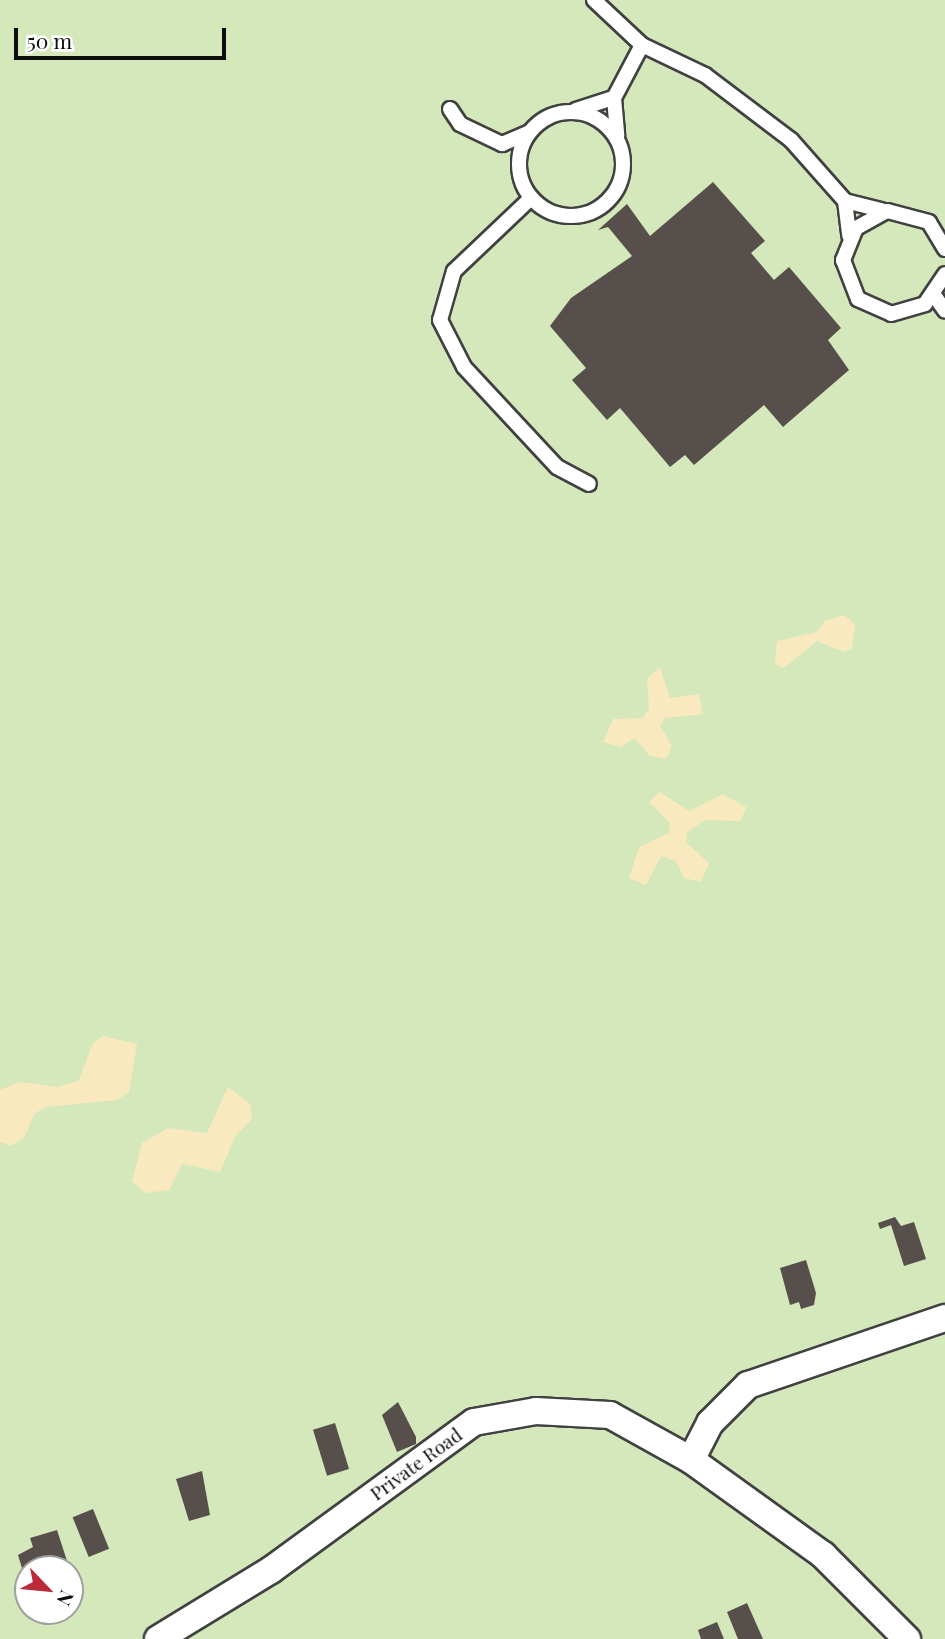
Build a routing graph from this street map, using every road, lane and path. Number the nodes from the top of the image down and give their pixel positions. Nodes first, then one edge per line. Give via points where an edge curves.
1 (594, 0) edge
2 (642, 45) junction
3 (614, 98) junction
4 (450, 109) dead end
5 (571, 111) junction
6 (530, 132) junction
7 (617, 138) junction
8 (502, 144) junction
9 (519, 166) junction
10 (531, 198) junction
11 (845, 201) junction
12 (887, 211) junction
13 (849, 236) junction
14 (945, 249) edge
15 (945, 274) edge
16 (934, 295) junction
17 (945, 311) edge
18 (589, 484) dead end
19 (945, 1318) edge
20 (691, 1460) junction
21 (158, 1639) edge
22 (907, 1639) edge

1 - 2 lane
2 - 3 lane
2 - 11 lane via 705,75 791,140
3 - 5 lane
3 - 7 lane
4 - 8 lane via 460,124
5 - 6 lane via 554,114
5 - 7 lane via 605,123
6 - 8 lane
6 - 9 lane
7 - 10 lane via 623,173 599,209 562,216
8 - 9 lane
9 - 10 lane
10 - 18 lane via 454,271 440,320 464,367 561,471
11 - 12 lane
11 - 13 lane
12 - 13 lane
12 - 14 lane via 929,222
13 - 16 lane via 843,260 848,284 866,304 908,312
15 - 16 lane
16 - 17 lane
19 - 20 street via 748,1385 710,1423
20 - 21 street, Private Road via 610,1415 536,1411 474,1422 271,1570
20 - 22 street, Private Road via 823,1555

